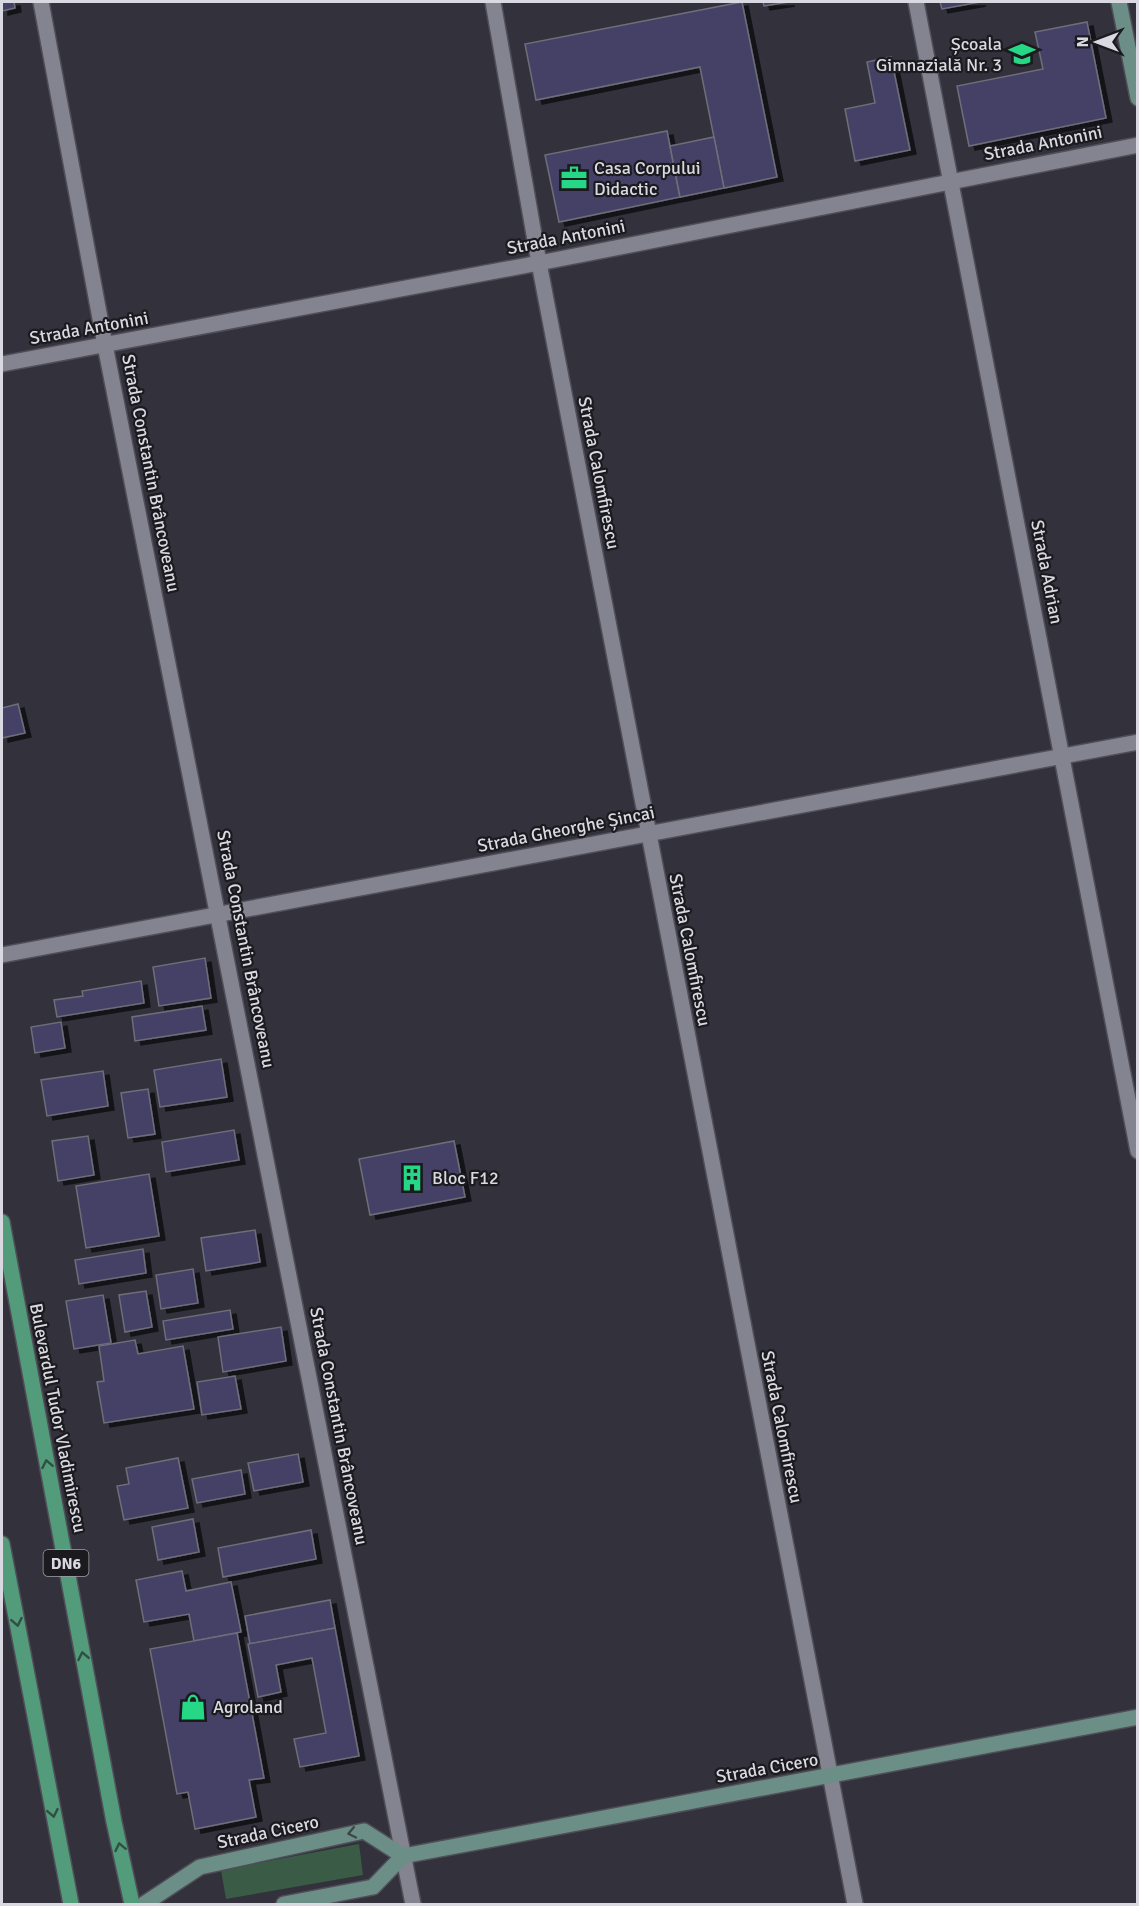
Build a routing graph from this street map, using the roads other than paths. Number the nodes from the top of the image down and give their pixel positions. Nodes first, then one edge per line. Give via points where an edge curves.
1 (41, 2) edge
2 (493, 2) edge
3 (916, 2) edge
4 (1119, 2) edge
5 (1137, 98) edge
6 (1137, 145) edge
7 (951, 181) junction
8 (538, 262) junction
9 (105, 345) junction
10 (2, 364) edge
11 (1137, 742) edge
12 (1063, 757) junction
13 (648, 834) junction
14 (219, 914) junction
15 (2, 955) edge
16 (1137, 1151) edge
17 (2, 1222) edge
18 (2, 1544) edge
19 (1137, 1717) edge
20 (830, 1777) junction
21 (403, 1856) junction
22 (71, 1905) edge
23 (132, 1905) edge
24 (144, 1905) edge
25 (284, 1905) edge
26 (412, 1905) edge
27 (855, 1905) edge

1 - 9 street, Strada Constantin Brâncoveanu
2 - 8 street, Strada Calomfirescu
3 - 7 street, Strada Adrian
4 - 5 street
6 - 7 street, Strada Antonini
7 - 8 street, Strada Antonini
7 - 12 street, Strada Adrian
8 - 9 street, Strada Antonini
8 - 13 street, Strada Calomfirescu
9 - 10 street, Strada Antonini
9 - 14 street, Strada Constantin Brâncoveanu
11 - 12 street, Strada Gheorghe Șincai
12 - 13 street, Strada Gheorghe Șincai
12 - 16 street, Strada Adrian
13 - 14 street, Strada Gheorghe Șincai
13 - 20 street, Strada Calomfirescu
14 - 15 street, Strada Gheorghe Șincai
14 - 21 street, Strada Constantin Brâncoveanu
23 -> 17 main road, Bulevardul Tudor Vladimirescu / DN6
18 -> 22 main road
19 - 20 street, Strada Cicero
20 - 21 street, Strada Cicero
20 - 27 street, Strada Calomfirescu
21 -> 24 street, Strada Cicero via 364,1831 200,1867
21 - 25 street via 373,1887
21 - 26 street, Strada Constantin Brâncoveanu

